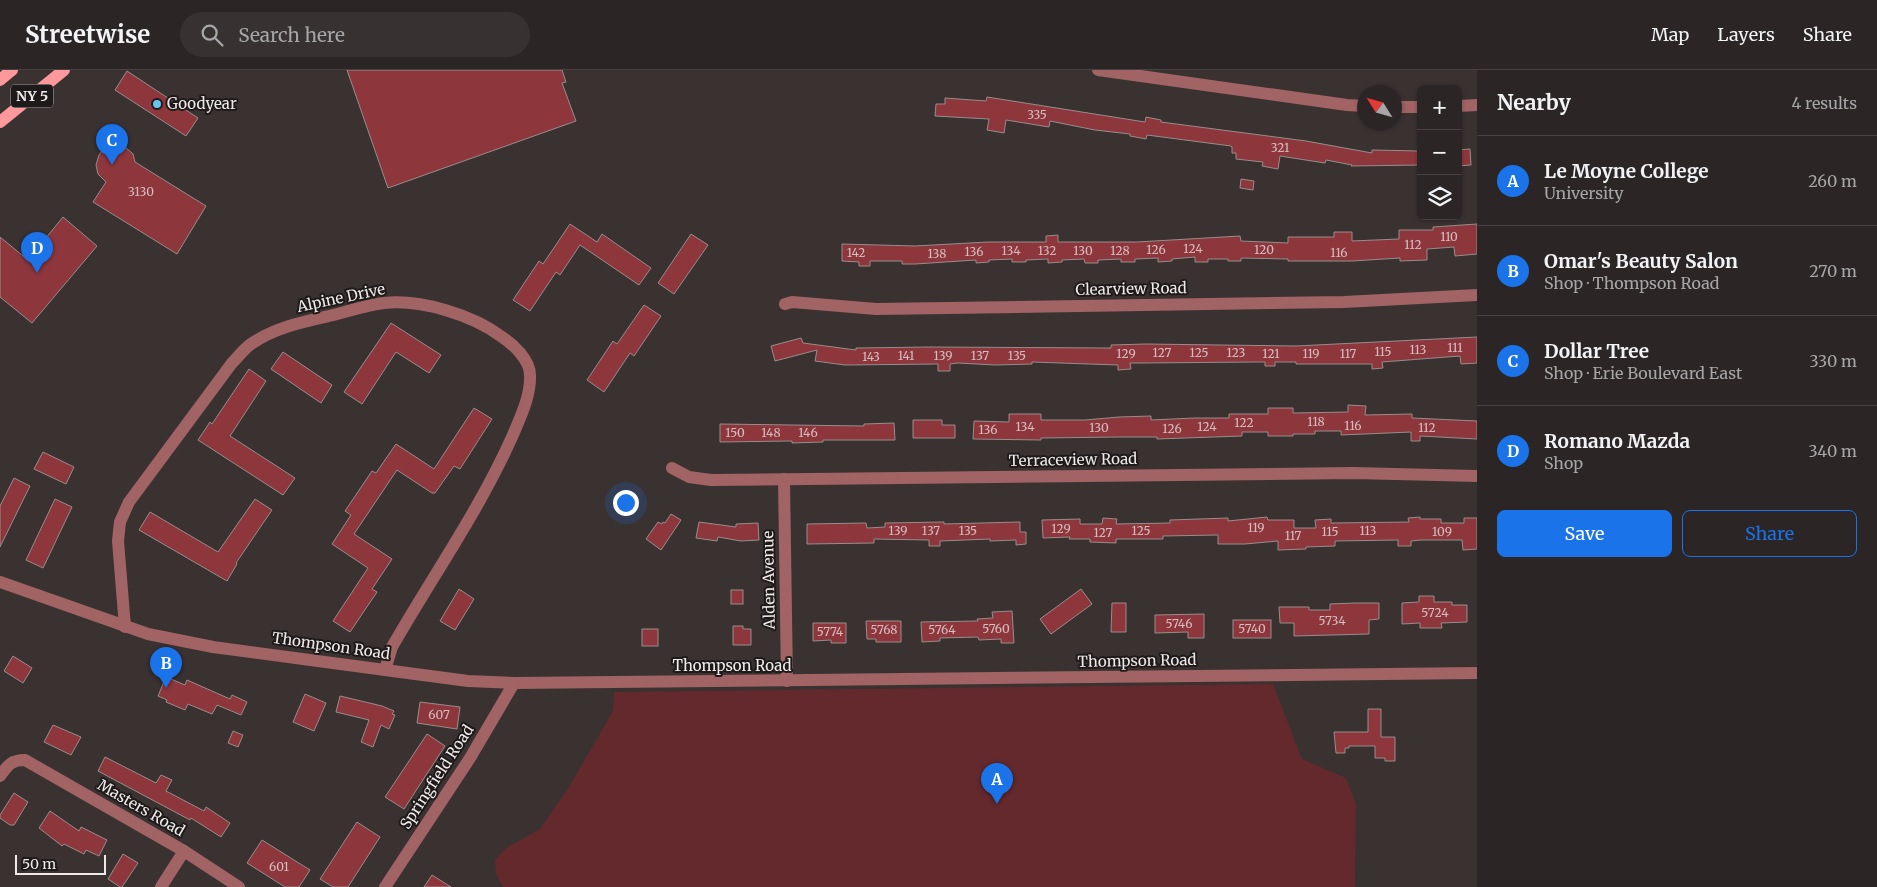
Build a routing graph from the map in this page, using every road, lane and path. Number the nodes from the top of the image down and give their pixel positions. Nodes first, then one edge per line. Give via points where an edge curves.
1 (12, 70) edge
2 (64, 70) edge
3 (1098, 70) edge
4 (0, 80) edge
5 (1477, 105) edge
6 (1357, 106) edge
7 (1417, 106) edge
8 (1462, 106) edge
9 (1402, 107) edge
10 (0, 122) edge
11 (1477, 295) edge
12 (785, 304) dead end
13 (672, 468) dead end
14 (1477, 476) edge
15 (784, 479) junction
16 (0, 582) edge
17 (125, 627) junction
18 (385, 670) junction
19 (1477, 674) edge
20 (787, 682) junction
21 (514, 684) junction
22 (0, 776) edge
23 (184, 851) junction
24 (161, 887) edge
25 (239, 887) edge
26 (385, 887) edge

1 - 4 main road, NY 5
2 - 10 main road, NY 5
3 - 6 street
5 - 8 street
7 - 9 street
11 - 12 street, Clearview Road via 1344,302 1058,307 876,309
13 - 15 street, Terraceview Road via 689,477 711,480
14 - 15 street, Terraceview Road via 1354,473
15 - 20 street, Alden Avenue
16 - 17 street, Thompson Road
17 - 18 street, Thompson Road via 213,647
17 - 18 street, Alpine Drive via 118,541 120,522 128,502 238,357 250,345 294,324 384,303 432,307 459,315 494,331 511,343 527,363 530,377 522,413 490,482 392,647
18 - 21 street, Thompson Road
19 - 20 street, Thompson Road
20 - 21 street, Thompson Road
21 - 26 street, Springfield Road via 470,758
22 - 23 street, Masters Road via 16,760 25,760
23 - 24 street
23 - 25 street, Masters Road

